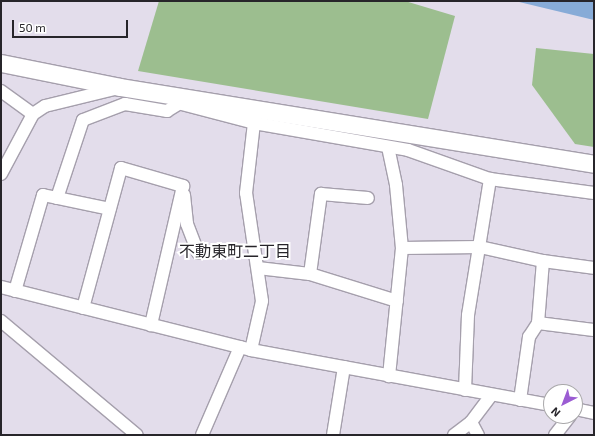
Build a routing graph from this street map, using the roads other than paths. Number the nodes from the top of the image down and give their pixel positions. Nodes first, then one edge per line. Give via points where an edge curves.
1 (1, 63) edge
2 (120, 87) junction
3 (1, 91) edge
4 (155, 91) junction
5 (178, 104) junction
6 (33, 114) junction
7 (254, 123) junction
8 (388, 147) junction
9 (594, 164) edge
10 (1, 174) edge
11 (490, 178) junction
12 (183, 186) junction
13 (594, 193) edge
14 (57, 198) junction
15 (368, 198) dead end
16 (110, 210) junction
17 (480, 247) junction
18 (402, 248) junction
19 (198, 253) dead end
20 (543, 261) junction
21 (258, 268) junction
22 (594, 268) edge
23 (310, 274) junction
24 (1, 287) edge
25 (15, 291) junction
26 (397, 301) junction
27 (83, 308) junction
28 (1, 320) edge
29 (538, 323) junction
30 (151, 325) junction
31 (594, 330) edge
32 (246, 349) junction
33 (344, 367) junction
34 (389, 376) junction
35 (465, 390) junction
36 (491, 395) junction
37 (520, 400) junction
38 (543, 404) edge
39 (583, 411) edge
40 (594, 413) edge
41 (471, 422) junction
42 (564, 424) edge
43 (137, 435) edge
44 (202, 435) edge
45 (333, 435) edge
46 (454, 435) edge
47 (478, 435) edge
48 (555, 435) edge

1 - 2 street
2 - 4 street
2 - 6 street via 45,106
3 - 6 street
4 - 5 street
4 - 9 street
5 - 7 street
5 - 14 street via 167,111 125,104 83,120
6 - 10 street
7 - 8 street
7 - 21 street via 246,193
8 - 11 street via 408,150
8 - 18 street via 396,185
11 - 13 street
11 - 17 street
12 - 16 street via 121,168
12 - 19 street via 187,224
12 - 30 street
14 - 16 street
14 - 25 street via 43,195
15 - 23 street via 321,194
16 - 27 street
17 - 18 street
17 - 20 street
17 - 35 street via 468,315
18 - 26 street
20 - 22 street
20 - 29 street
21 - 23 street
21 - 32 street via 262,301
23 - 26 street
24 - 25 street
25 - 27 street
26 - 34 street
27 - 30 street
28 - 43 street
29 - 31 street
29 - 37 street via 529,337
30 - 32 street
32 - 33 street
32 - 44 street
33 - 34 street
33 - 45 street
34 - 35 street
35 - 36 street
36 - 37 street
36 - 41 street
37 - 38 street
39 - 40 street
41 - 46 street
41 - 47 street
42 - 48 street

